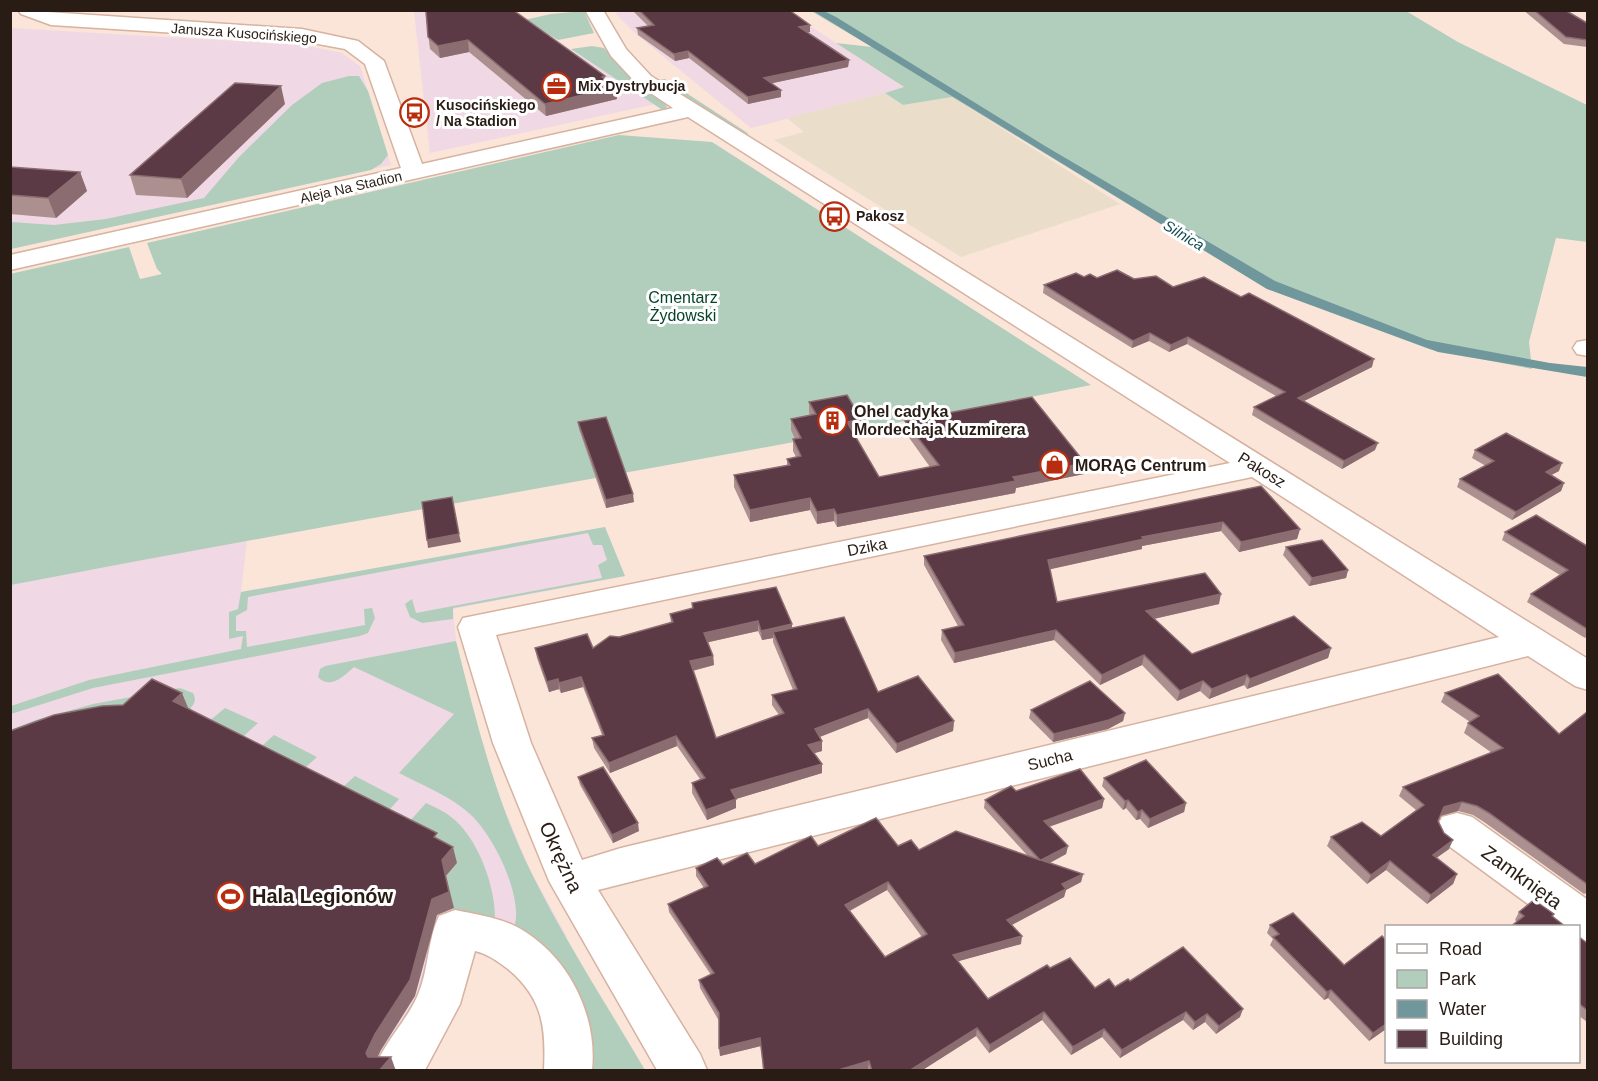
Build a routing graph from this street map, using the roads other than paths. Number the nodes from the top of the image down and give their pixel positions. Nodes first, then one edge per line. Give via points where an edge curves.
1 (27, 10) edge
2 (594, 10) edge
3 (691, 110) junction
4 (414, 172) junction
5 (10, 263) edge
6 (1257, 467) junction
7 (476, 627) joint
8 (1532, 642) junction
9 (1587, 677) edge
10 (1457, 829) dead end
11 (570, 881) junction
12 (1587, 924) edge
13 (398, 1071) edge
14 (568, 1071) edge
15 (683, 1071) edge

1 - 4 street, Janusza Kusocińskiego via 51,19 302,35 351,45 374,61
2 - 3 street, Pakosz via 612,44 644,80
3 - 4 street, Aleja Na Stadion
3 - 6 street, Pakosz
4 - 5 street, Aleja Na Stadion
6 - 7 street, Dzika
6 - 8 street, Pakosz
7 - 11 street, Okrężna via 512,743
8 - 9 street, Pakosz
8 - 11 street, Sucha via 621,865
10 - 12 street, Zamknięta
11 - 15 street, Okrężna
13 - 14 street via 441,998 450,972 455,929 501,941 523,954 549,981 570,1042

